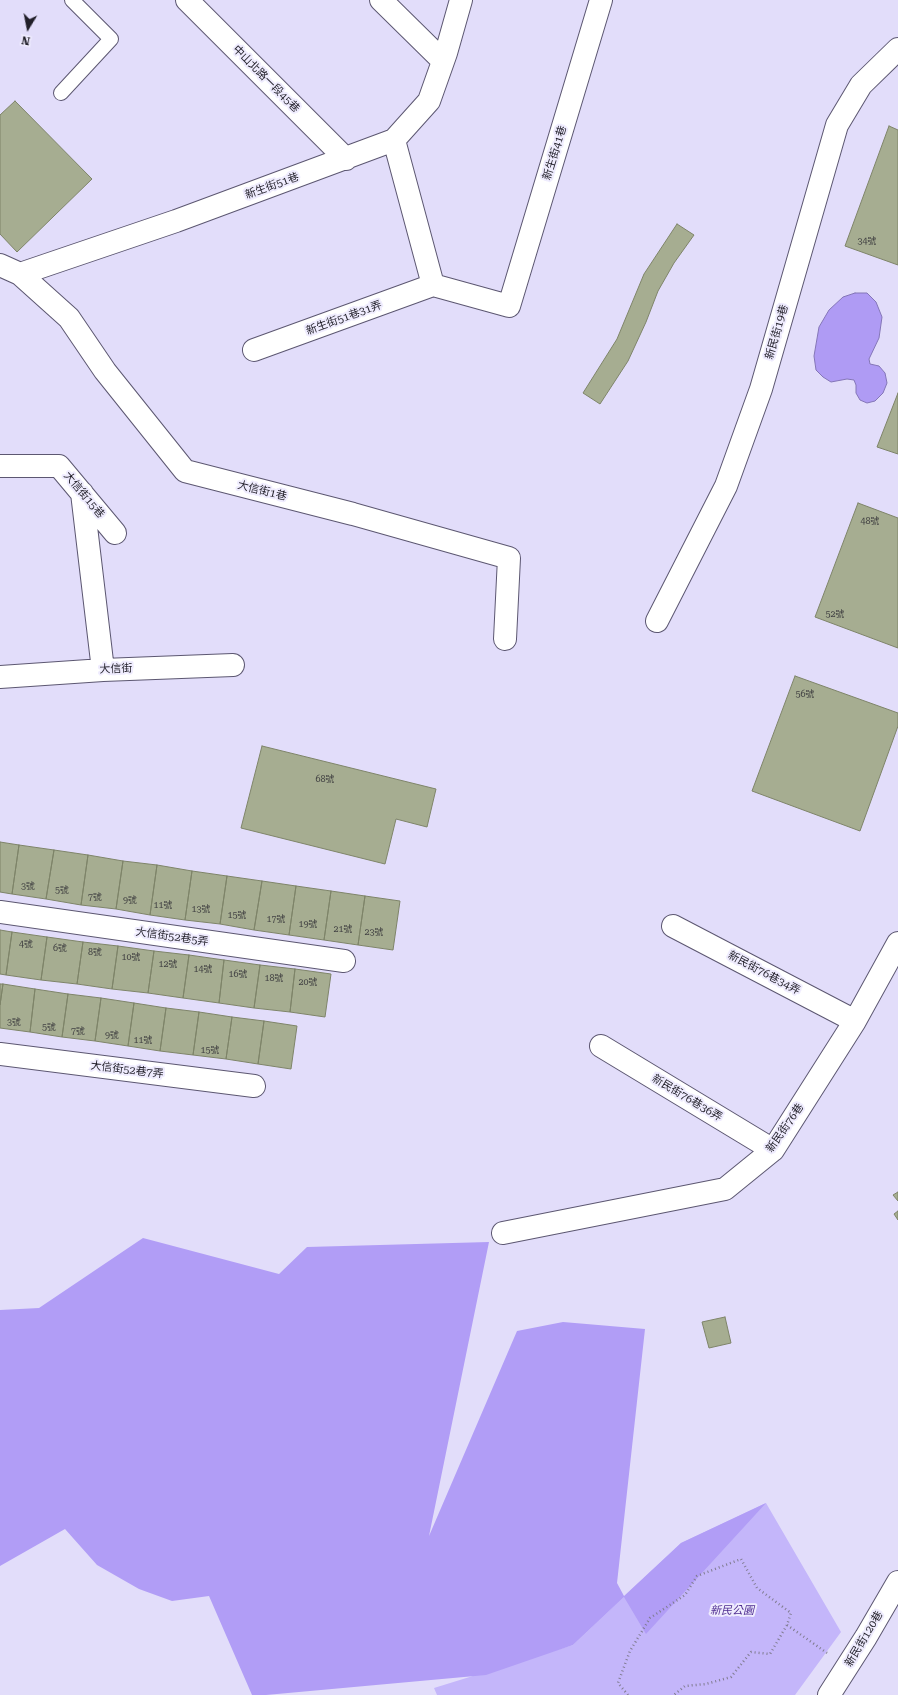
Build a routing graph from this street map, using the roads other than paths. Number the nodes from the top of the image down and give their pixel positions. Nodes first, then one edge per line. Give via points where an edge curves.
1 (72, 0) edge
2 (187, 0) edge
3 (381, 0) edge
4 (461, 0) edge
5 (601, 0) edge
6 (898, 49) edge
7 (443, 61) junction
8 (61, 92) dead end
9 (394, 140) junction
10 (346, 159) junction
11 (0, 265) edge
12 (20, 274) junction
13 (433, 285) junction
14 (254, 350) dead end
15 (0, 466) edge
16 (82, 494) junction
17 (115, 533) dead end
18 (657, 621) dead end
19 (505, 639) dead end
20 (233, 665) dead end
21 (103, 670) junction
22 (0, 677) edge
23 (0, 912) edge
24 (674, 926) dead end
25 (898, 943) edge
26 (344, 961) dead end
27 (855, 1021) junction
28 (601, 1046) dead end
29 (0, 1054) edge
30 (254, 1086) dead end
31 (773, 1150) junction
32 (503, 1233) dead end
33 (898, 1582) edge
34 (829, 1695) edge

1 - 8 lane via 111,39
2 - 10 street, 中山北路一段45巷
3 - 7 street
4 - 7 street, 新生街51巷
5 - 13 street, 新生街41巷 via 509,306
6 - 18 street, 新民街19巷 via 861,85 837,125 761,389 726,486
7 - 9 street, 新生街51巷 via 429,101
9 - 10 street, 新生街51巷
9 - 13 street
10 - 12 street, 新生街51巷
11 - 12 street
12 - 19 street, 大信街1巷 via 69,318 105,370 185,471 353,514 509,558
13 - 14 street, 新生街51巷31弄
15 - 16 street, 大信街15巷 via 59,466
16 - 17 street, 大信街15巷
16 - 21 street
20 - 21 street, 大信街
21 - 22 street, 大信街
23 - 26 street, 大信街52巷5弄
24 - 27 street, 新民街76巷34弄
25 - 27 street, 新民街76巷
27 - 31 street, 新民街76巷
28 - 31 street, 新民街76巷36弄
29 - 30 street, 大信街52巷7弄
31 - 32 street, 新民街76巷 via 725,1189
33 - 34 street, 新民街120巷

